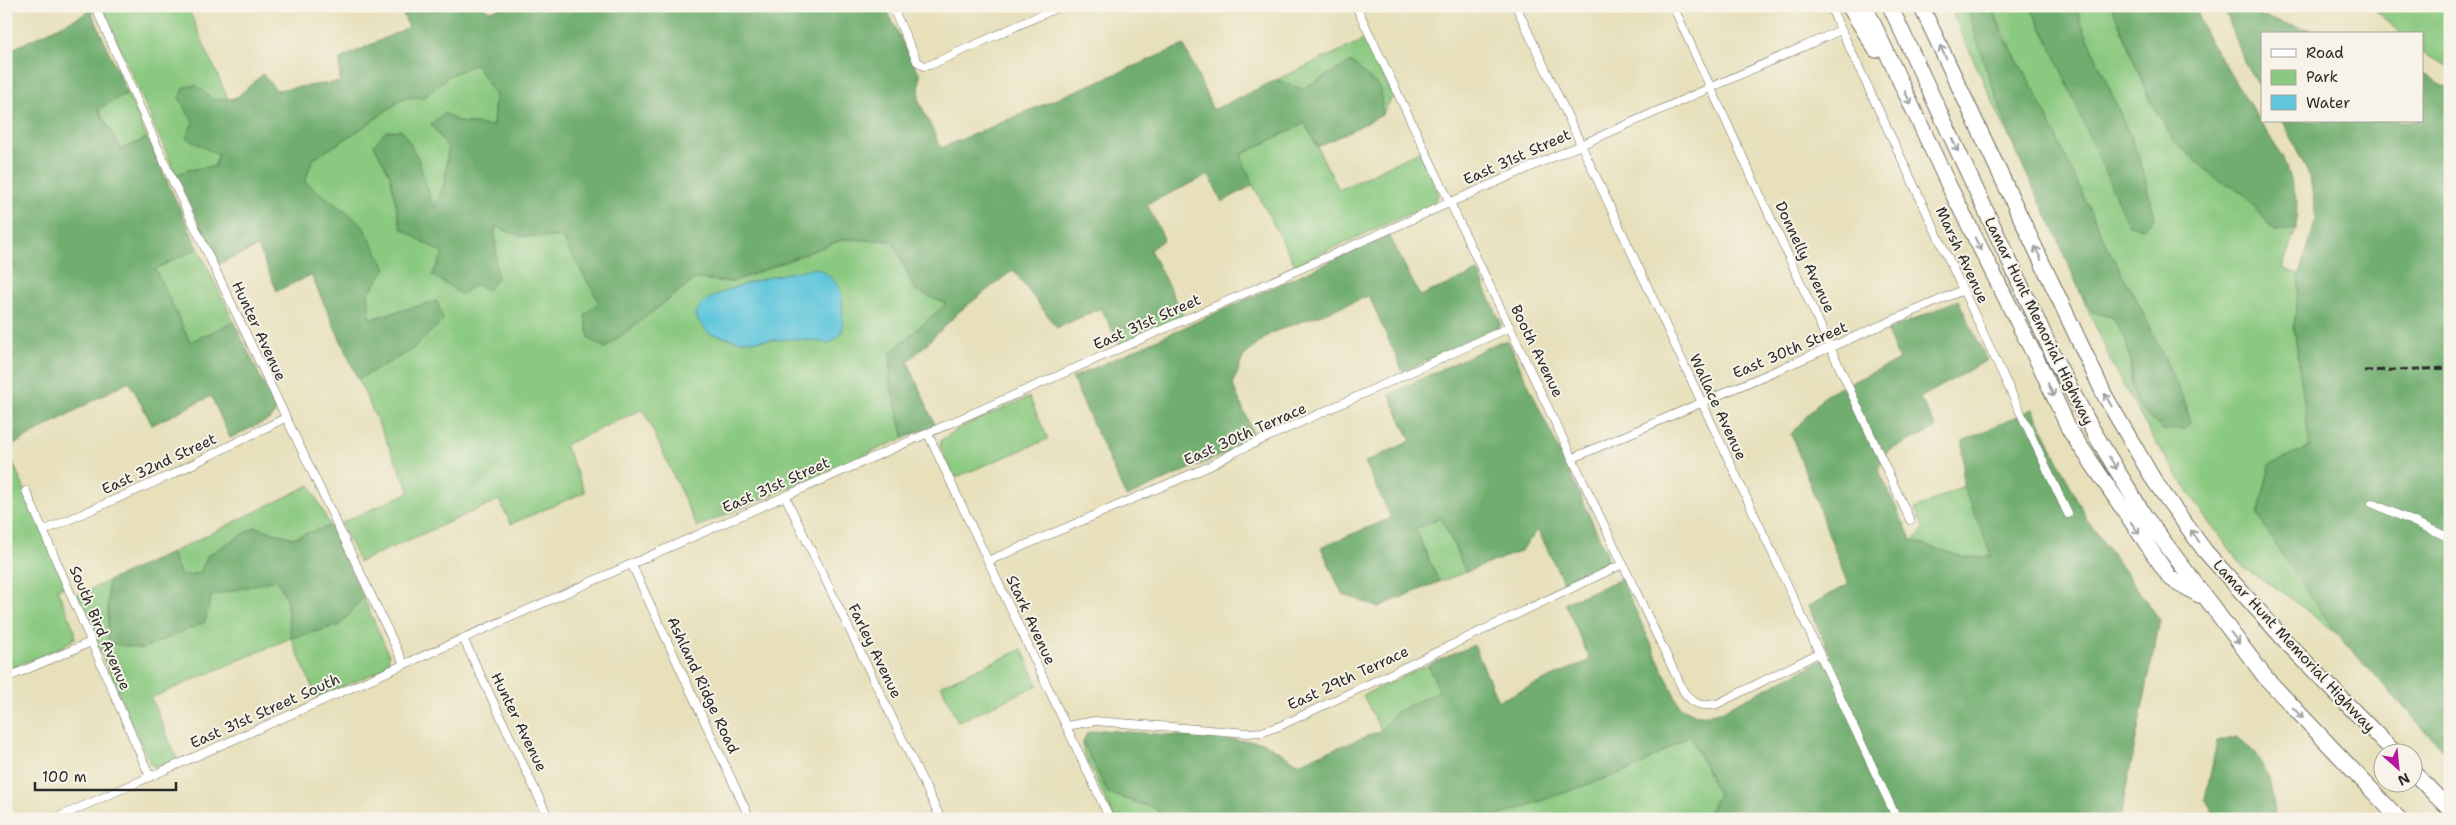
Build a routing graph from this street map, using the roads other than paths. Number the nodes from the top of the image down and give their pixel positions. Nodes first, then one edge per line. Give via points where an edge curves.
1 (95, 6) edge
2 (892, 6) edge
3 (1061, 6) edge
4 (1356, 6) edge
5 (1516, 6) edge
6 (1673, 6) edge
7 (1830, 6) edge
8 (1849, 6) edge
9 (1865, 6) edge
10 (1890, 6) edge
11 (1921, 6) edge
12 (1927, 6) edge
13 (1931, 27) junction
14 (1841, 30) junction
15 (1895, 72) junction
16 (1712, 88) junction
17 (1581, 144) junction
18 (1450, 202) junction
19 (1963, 290) junction
20 (1510, 327) junction
21 (1831, 348) junction
22 (1700, 403) junction
23 (285, 418) junction
24 (928, 434) junction
25 (1573, 458) junction
26 (26, 491) dead end
27 (785, 496) junction
28 (2372, 503) dead end
29 (2068, 514) dead end
30 (1910, 520) dead end
31 (43, 531) junction
32 (2450, 538) edge
33 (988, 561) junction
34 (631, 564) junction
35 (1623, 564) junction
36 (2205, 599) junction
37 (463, 638) junction
38 (91, 642) junction
39 (1819, 653) junction
40 (404, 664) junction
41 (6, 678) edge
42 (1066, 726) junction
43 (2384, 742) edge
44 (150, 777) junction
45 (2424, 783) edge
46 (2450, 810) edge
47 (54, 819) edge
48 (549, 819) edge
49 (750, 819) edge
50 (941, 819) edge
51 (1110, 819) edge
52 (1897, 819) edge
53 (2399, 819) edge

1 - 23 street, Hunter Avenue via 170,175
2 - 3 street via 919,63 924,66
4 - 18 street, Booth Avenue
5 - 17 street, Wallace Avenue
6 - 16 street, Donnelly Avenue
7 - 14 street, Marsh Avenue
8 - 15 highway via 1877,51
9 - 15 highway
10 -> 36 highway, Lamar Hunt Memorial Highway via 2059,367 2144,515
11 - 13 highway, Lamar Hunt Memorial Highway
12 - 13 highway
43 -> 13 highway, Lamar Hunt Memorial Highway via 2290,646 2212,558 2155,482 2105,396
14 - 16 street, East 31st Street
14 - 19 street, Marsh Avenue
15 -> 36 highway via 2070,431 2170,578
16 - 17 street, East 31st Street
16 - 21 street, Donnelly Avenue
17 - 18 street, East 31st Street
17 - 22 street, Wallace Avenue
18 - 20 street, Booth Avenue
18 - 24 street, East 31st Street
19 - 21 street, East 30th Street
19 - 29 street, Marsh Avenue
20 - 25 street, Booth Avenue
20 - 33 street, East 30th Terrace via 1210,466
21 - 22 street, East 30th Street
21 - 30 street, Donnelly Avenue
22 - 25 street, East 30th Street
22 - 39 street, Wallace Avenue
23 - 31 street, East 32nd Street via 171,475
23 - 40 street, Hunter Avenue
24 - 27 street, East 31st Street
24 - 33 street, Stark Avenue
25 - 35 street, Booth Avenue
26 - 31 street, South Bird Avenue
27 - 34 street, East 31st Street
27 - 50 street, Farley Avenue
28 - 32 street
31 - 38 street, South Bird Avenue
33 - 42 street, Stark Avenue
34 - 37 street, East 31st Street
34 - 49 street, Ashland Ridge Road
35 - 39 street, Booth Avenue via 1684,692 1697,704 1706,707 1717,704
35 - 42 street, East 29th Terrace via 1262,732 1095,721
36 -> 53 highway, Lamar Hunt Memorial Highway via 2265,677
37 - 40 street, East 31st Street South
37 - 48 street, Hunter Avenue
38 - 41 street
38 - 44 street, South Bird Avenue
39 - 52 street, Wallace Avenue
40 - 44 street, East 31st Street South
42 - 51 street, Stark Avenue
44 - 47 street, East 31st Street South
45 - 46 highway

